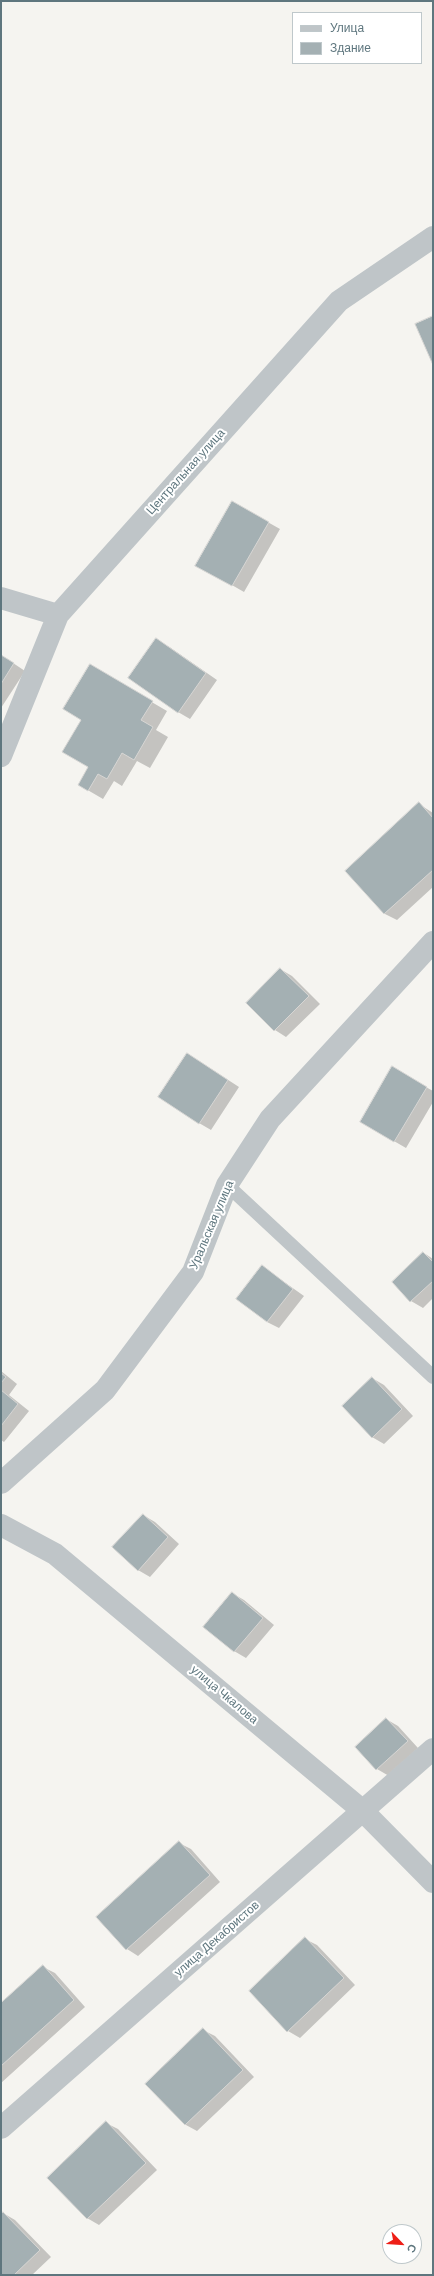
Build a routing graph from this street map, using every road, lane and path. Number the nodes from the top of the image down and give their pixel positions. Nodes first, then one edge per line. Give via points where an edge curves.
1 (433, 237) edge
2 (1, 598) edge
3 (58, 615) junction
4 (1, 756) edge
5 (433, 942) edge
6 (227, 1185) junction
7 (433, 1376) edge
8 (1, 1483) edge
9 (1, 1524) edge
10 (433, 1749) edge
11 (363, 1811) junction
12 (433, 1882) edge
13 (1, 2128) edge

1 - 3 street, Центральная улица via 339,302
2 - 3 street
3 - 4 street, Центральная улица
5 - 6 street, Уральская улица via 270,1119
6 - 7 lane
6 - 8 street, Уральская улица via 193,1272 110,1384
9 - 11 street, улица Чкалова via 55,1554
10 - 11 street, улица Декабристов
11 - 12 street, улица Чкалова
11 - 13 street, улица Декабристов

